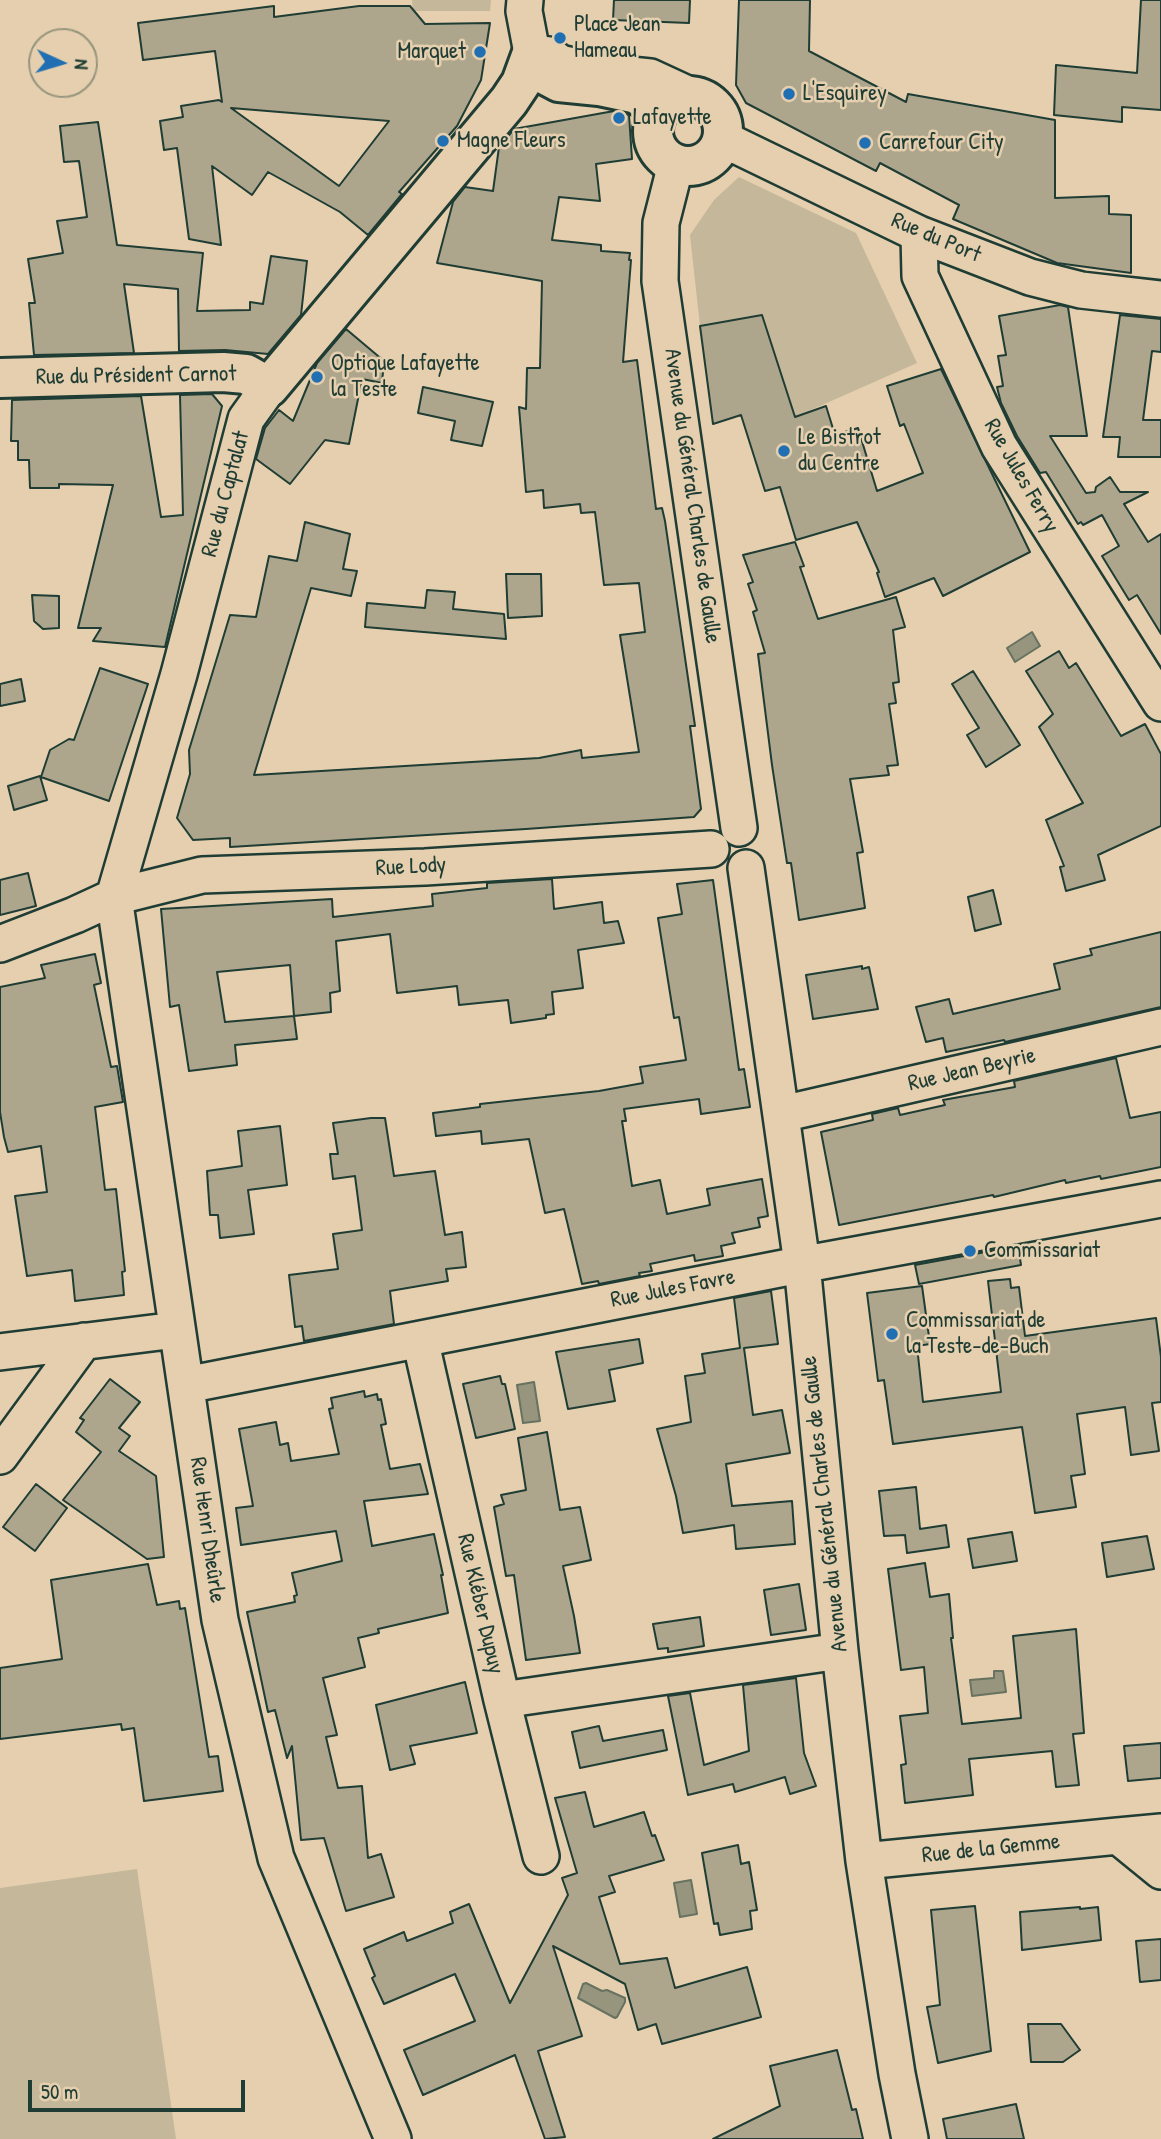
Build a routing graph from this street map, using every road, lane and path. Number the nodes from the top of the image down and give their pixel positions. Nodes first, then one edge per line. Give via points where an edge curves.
1 (525, 0) edge
2 (532, 53) junction
3 (674, 102) junction
4 (723, 139) junction
5 (676, 164) junction
6 (919, 234) junction
7 (1161, 299) edge
8 (0, 379) edge
9 (269, 387) junction
10 (1161, 703) edge
11 (739, 828) junction
12 (711, 849) junction
13 (746, 868) junction
14 (114, 897) junction
15 (0, 944) edge
16 (1161, 1027) edge
17 (782, 1114) junction
18 (1161, 1199) edge
19 (802, 1264) junction
20 (176, 1330) junction
21 (420, 1339) junction
22 (84, 1341) junction
23 (0, 1352) edge
24 (186, 1385) junction
25 (0, 1455) edge
26 (839, 1651) junction
27 (502, 1700) junction
28 (1161, 1832) edge
29 (1118, 1836) junction
30 (541, 1856) dead end
31 (864, 1861) junction
32 (1161, 1871) edge
33 (393, 2139) edge
34 (910, 2139) edge

1 - 2 street
2 - 3 main road via 544,74 559,82
2 - 9 main road, Rue du Captalat via 509,101
3 - 4 main road via 699,97 716,109
3 - 5 main road via 654,119 654,141
4 - 5 main road via 718,150 699,165
4 - 6 street, Rue du Port
5 - 11 street, Avenue du Général Charles de Gaulle via 661,223 660,281
6 - 7 street, Rue du Port via 1030,277 1081,290
6 - 10 street, Rue Jules Ferry via 920,276 999,446
8 - 9 main road, Rue du Président Carnot via 223,372 246,374
9 - 14 street, Rue du Captalat via 246,419
11 - 12 street via 723,829
11 - 13 street via 750,834 756,848
12 - 13 street via 724,869
12 - 14 street, Rue Lody via 202,875
13 - 17 street, Avenue du Général Charles de Gaulle
14 - 15 street, Rue Lody
14 - 20 street, Rue Henri Dheûrle
16 - 17 street, Rue Jean Beyrie
17 - 19 street, Avenue du Général Charles de Gaulle
18 - 19 street, Rue Jules Favre
19 - 21 street, Rue Jules Favre
19 - 26 street, Avenue du Général Charles de Gaulle
20 - 22 street
20 - 24 street, Rue Henri Dheûrle
21 - 24 street, Rue Jules Favre
21 - 27 street, Rue Kléber Dupuy
22 - 23 street
22 - 25 street
24 - 33 street, Rue Henri Dheûrle via 220,1620 276,1858
26 - 27 street, Rue Kléber Dupuy
26 - 31 street, Avenue du Général Charles de Gaulle
27 - 30 street
28 - 29 street, Rue de la Gemme
29 - 31 street, Rue de la Gemme
29 - 32 street
31 - 34 street, Avenue du Général Charles de Gaulle

